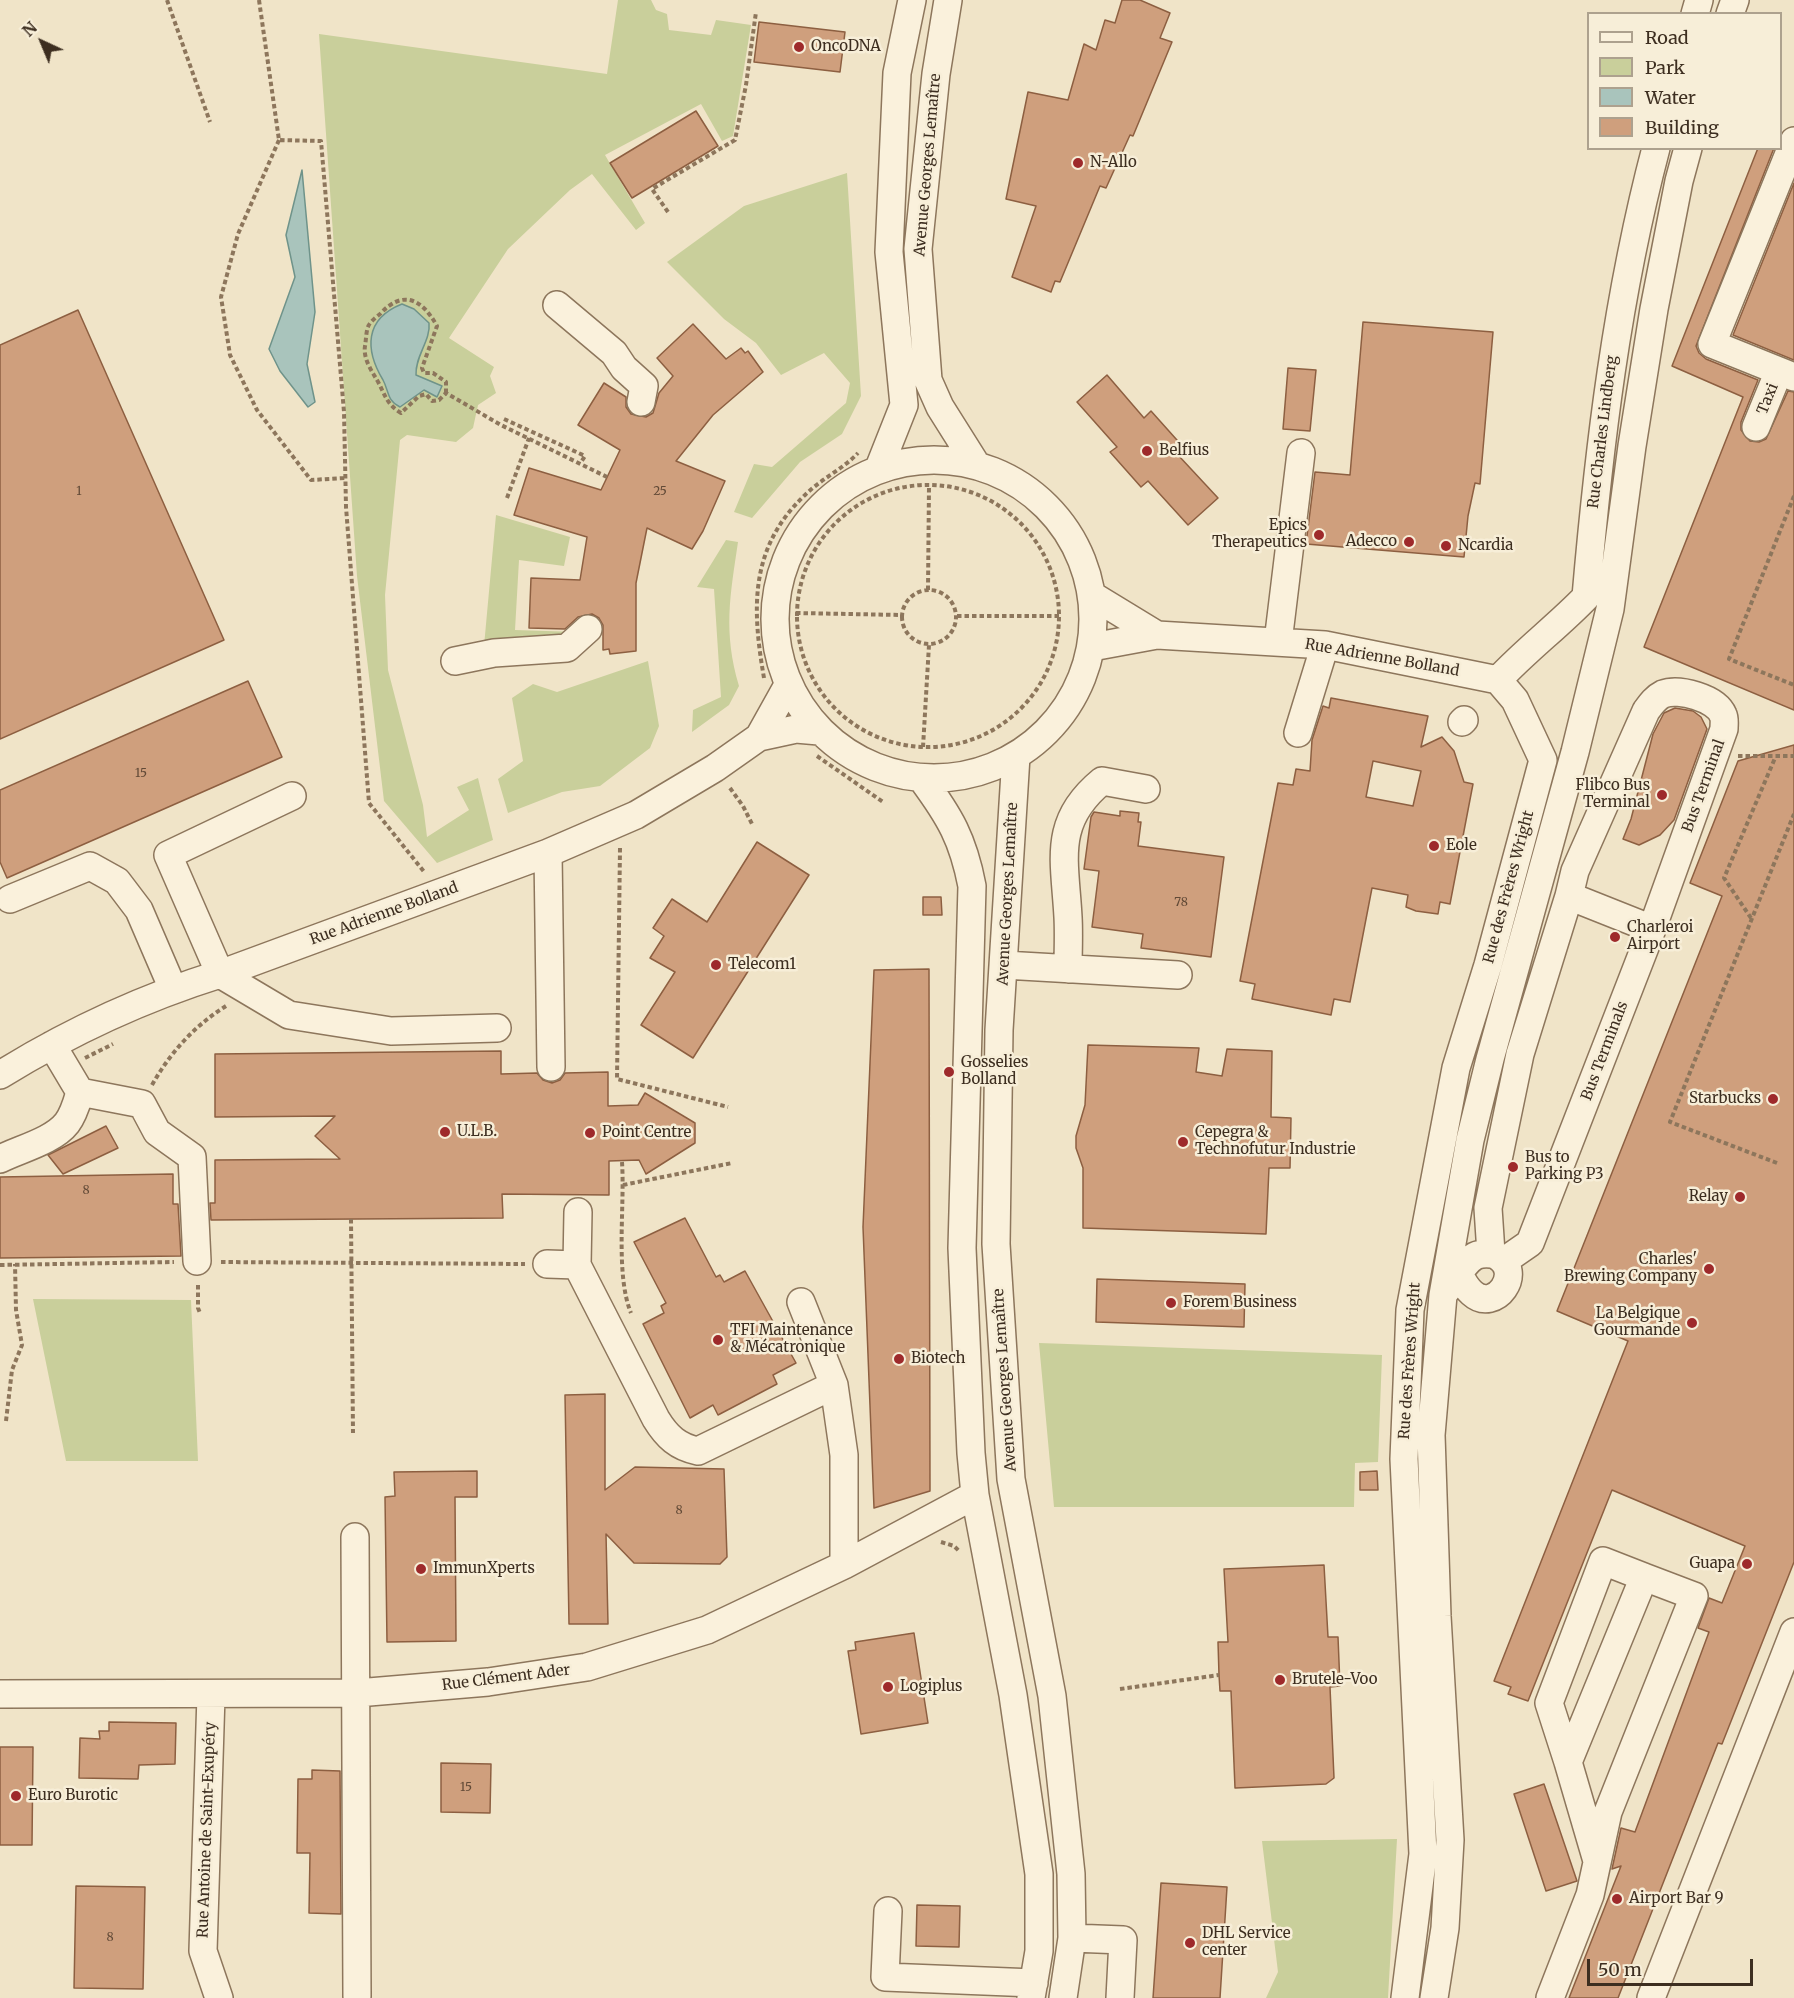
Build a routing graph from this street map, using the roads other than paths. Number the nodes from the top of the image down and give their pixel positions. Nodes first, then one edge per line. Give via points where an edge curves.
1 (912, 0) edge
2 (948, 0) edge
3 (1794, 141) edge
4 (1655, 150) edge
5 (1687, 150) edge
6 (557, 304) dead end
7 (1786, 374) edge
8 (641, 402) dead end
9 (1756, 427) dead end
10 (1301, 453) dead end
11 (872, 457) junction
12 (974, 461) junction
13 (1093, 596) junction
14 (588, 629) dead end
15 (1157, 635) junction
16 (1278, 642) junction
17 (1325, 645) junction
18 (1092, 647) junction
19 (455, 660) dead end
20 (1498, 680) junction
21 (776, 683) junction
22 (1298, 734) dead end
23 (759, 737) junction
24 (813, 741) junction
25 (1016, 756) junction
26 (922, 779) junction
27 (1146, 789) dead end
28 (292, 796) dead end
29 (548, 853) junction
30 (10, 899) dead end
31 (1566, 904) junction
32 (1652, 929) junction
33 (1004, 965) junction
34 (1068, 969) junction
35 (220, 974) junction
36 (1178, 975) dead end
37 (172, 989) junction
38 (496, 1028) dead end
39 (58, 1055) junction
40 (551, 1067) dead end
41 (0, 1075) edge
42 (80, 1092) junction
43 (0, 1159) edge
44 (578, 1212) dead end
45 (1497, 1257) junction
46 (197, 1261) road end
47 (1455, 1263) junction
48 (547, 1264) road end
49 (577, 1265) junction
50 (801, 1302) dead end
51 (834, 1386) junction
52 (975, 1495) junction
53 (355, 1537) dead end
54 (844, 1564) junction
55 (1644, 1577) junction
56 (1794, 1632) edge
57 (357, 1693) junction
58 (0, 1694) edge
59 (211, 1695) junction
60 (1568, 1762) junction
61 (1597, 1861) junction
62 (888, 1911) dead end
63 (1072, 1938) junction
64 (1032, 1990) edge
65 (357, 1996) dead end
66 (219, 1998) edge
67 (1063, 1998) edge
68 (1120, 1998) edge
69 (1405, 1998) edge
70 (1434, 1998) edge
71 (1550, 1998) edge
72 (1651, 1998) edge

1 - 11 street, Avenue Georges Lemaître via 897,73 889,252 904,405
2 - 12 street, Avenue Georges Lemaître via 936,74 918,249 928,380
3 - 7 street via 1712,344
4 - 20 street, Rue Charles Lindberg via 1637,219 1610,365 1586,597
5 - 47 street via 1654,309 1610,609 1470,1140
6 - 8 street via 614,353 644,386
7 - 9 street, Taxi
10 - 16 street
11 - 12 street
11 - 21 street via 823,503 788,552 774,602
12 - 13 street via 1049,506 1074,538
13 - 15 street, Rue Adrienne Bolland
13 - 18 street
14 - 19 street via 567,648
15 - 16 street, Rue Adrienne Bolland
15 - 18 street, Rue Adrienne Bolland
16 - 17 street, Rue Adrienne Bolland
17 - 20 street, Rue Adrienne Bolland
17 - 22 street
18 - 25 street via 1071,702
20 - 69 street, Rue des Frères Wright via 1515,700 1543,760 1456,1068 1410,1310 1404,1459 1423,1854
21 - 23 street, Rue Adrienne Bolland
21 - 24 street
23 - 24 street, Rue Adrienne Bolland via 796,729
23 - 29 street, Rue Adrienne Bolland via 636,815
24 - 26 street via 900,776
25 - 26 street via 970,775
25 - 33 street, Avenue Georges Lemaître
26 - 52 street via 948,814 966,852 972,886 962,1248
27 - 34 street via 1102,781 1082,797 1068,823 1063,866
28 - 35 street via 168,855
29 - 35 street, Rue Adrienne Bolland
29 - 40 street
30 - 37 street via 90,866 117,881 139,910
31 - 32 street
31 - 32 street, Bus Terminal via 1575,871 1646,711 1666,693 1697,696 1720,710 1724,729
31 - 45 street, Bus Terminal via 1520,1054 1490,1197 1488,1208
32 - 45 street, Bus Terminals via 1530,1243
33 - 34 street
33 - 63 street, Avenue Georges Lemaître via 999,1030 998,1295 1011,1479 1052,1696 1071,1874
34 - 36 street
35 - 37 street, Rue Adrienne Bolland
35 - 38 street via 289,1015 392,1031
37 - 39 street, Rue Adrienne Bolland
39 - 41 street, Rue Adrienne Bolland
39 - 42 street
42 - 43 street via 67,1124
42 - 46 street via 142,1104 157,1132 192,1157
44 - 49 street
45 - 47 street via 1476,1256
45 - 47 street via 1509,1275 1504,1290 1492,1298 1471,1293
47 - 70 street via 1443,1295 1431,1435 1450,1840 1445,1928
48 - 49 street
49 - 51 street via 656,1419 666,1435 684,1448 698,1451
50 - 51 street
51 - 54 street via 844,1455
52 - 54 street, Rue Clément Ader
52 - 64 street via 1013,1695 1040,1874 1039,1951
53 - 57 street
54 - 57 street, Rue Clément Ader via 707,1630 587,1667 488,1683
55 - 60 street
55 - 60 street via 1603,1561 1549,1702
55 - 61 street via 1694,1596 1608,1812
56 - 72 street
57 - 59 street, Rue Clément Ader
57 - 65 street
58 - 59 street, Rue Clément Ader
59 - 66 street, Rue Antoine de Saint-Exupéry via 203,1951
60 - 61 street
61 - 71 street via 1590,1895
62 - 64 street via 885,1977
63 - 67 street, Avenue Georges Lemaître
63 - 68 street via 1123,1940

